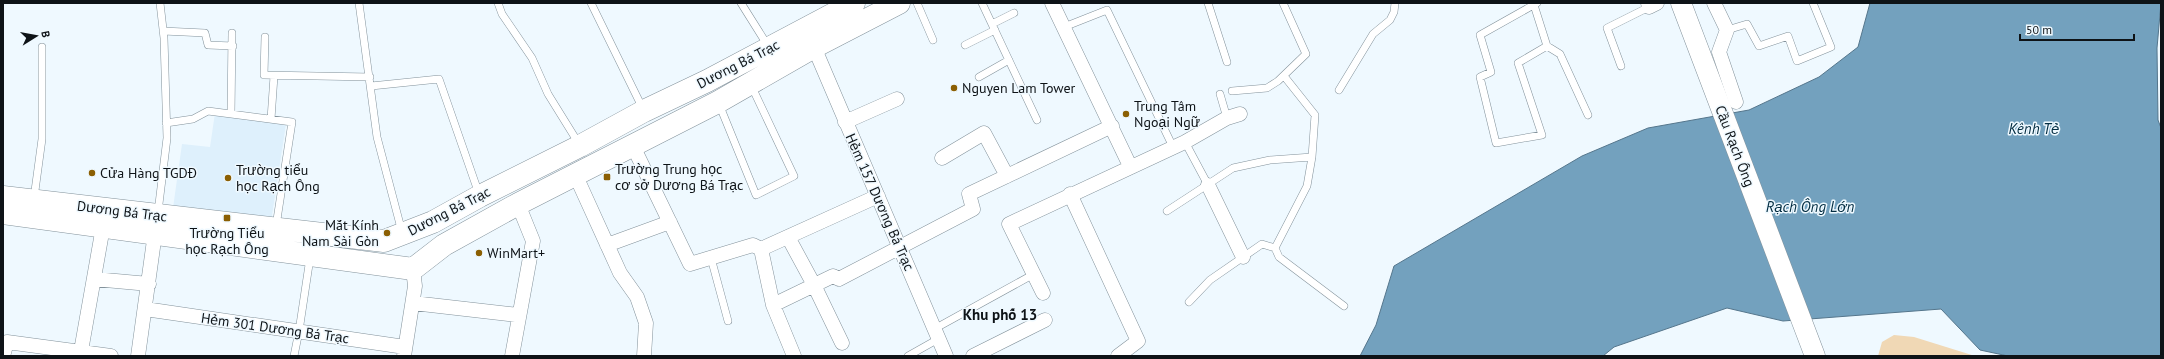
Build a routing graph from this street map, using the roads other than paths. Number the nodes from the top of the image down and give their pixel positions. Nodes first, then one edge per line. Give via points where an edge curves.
1 (160, 3) edge
2 (359, 3) edge
3 (498, 3) edge
4 (591, 3) edge
5 (741, 3) edge
6 (854, 3) edge
7 (899, 3) edge
8 (917, 3) edge
9 (982, 3) edge
10 (1052, 3) edge
11 (1208, 3) edge
12 (1283, 3) edge
13 (1395, 3) edge
14 (1681, 3) edge
15 (1714, 3) edge
16 (1812, 3) edge
17 (1536, 4) edge
18 (1651, 4) edge
19 (1014, 13) dead end
20 (994, 27) junction
21 (1064, 28) junction
22 (1727, 30) junction
23 (163, 31) junction
24 (232, 33) dead end
25 (265, 37) dead end
26 (933, 40) dead end
27 (965, 45) dead end
28 (233, 46) junction
29 (1547, 46) junction
30 (42, 47) dead end
31 (814, 47) junction
32 (770, 48) junction
33 (1009, 60) junction
34 (1227, 62) dead end
35 (1621, 66) dead end
36 (726, 71) junction
37 (274, 76) junction
38 (1284, 76) junction
39 (370, 77) junction
40 (979, 77) dead end
41 (371, 86) junction
42 (1339, 90) dead end
43 (1232, 91) dead end
44 (734, 92) junction
45 (1220, 94) dead end
46 (897, 99) dead end
47 (1736, 102) dead end
48 (644, 111) junction
49 (230, 114) junction
50 (1588, 115) dead end
51 (1234, 116) joint
52 (271, 119) junction
53 (1037, 120) dead end
54 (845, 122) junction
55 (166, 123) junction
56 (1112, 126) junction
57 (632, 144) junction
58 (1179, 144) junction
59 (580, 146) junction
60 (1312, 157) junction
61 (942, 158) dead end
62 (1130, 166) junction
63 (575, 174) junction
64 (1007, 176) junction
65 (1208, 185) junction
66 (1070, 194) junction
67 (480, 196) junction
68 (878, 196) junction
69 (3, 197) edge
70 (34, 201) junction
71 (518, 204) junction
72 (1167, 211) dead end
73 (3, 214) edge
74 (670, 222) junction
75 (156, 224) junction
76 (103, 227) junction
77 (275, 230) junction
78 (403, 235) junction
79 (788, 237) junction
80 (607, 245) junction
81 (901, 248) junction
82 (1275, 248) junction
83 (761, 249) junction
84 (310, 255) junction
85 (1243, 257) junction
86 (711, 258) junction
87 (413, 269) junction
88 (1034, 274) junction
89 (94, 279) junction
90 (149, 284) junction
91 (814, 285) junction
92 (1043, 293) dead end
93 (413, 302) junction
94 (1189, 302) dead end
95 (773, 305) junction
96 (1344, 306) dead end
97 (145, 309) junction
98 (518, 315) junction
99 (1045, 320) dead end
100 (728, 322) dead end
101 (299, 331) junction
102 (938, 333) junction
103 (842, 343) dead end
104 (405, 351) edge
105 (45, 352) edge
106 (82, 352) junction
107 (3, 356) edge
108 (111, 356) edge
109 (138, 356) edge
110 (294, 356) edge
111 (512, 356) edge
112 (644, 356) edge
113 (794, 356) edge
114 (908, 356) edge
115 (946, 356) edge
116 (973, 356) edge
117 (1118, 356) edge
118 (1815, 356) edge

1 - 23 lane
2 - 39 lane
3 - 59 lane via 502,14 532,58 548,94
4 - 48 lane
5 - 32 lane
6 - 32 main road, Dương Bá Trạc
7 - 31 main road, Dương Bá Trạc
8 - 26 lane
9 - 20 lane
10 - 21 street
11 - 34 lane
12 - 38 lane via 1306,54
13 - 42 lane via 1390,20 1373,34
14 - 118 main road, Cầu Rạch Ông
15 - 22 street
16 - 22 lane via 1831,47 1797,61 1788,36 1759,46 1747,24
17 - 29 lane
17 - 29 lane via 1480,35 1491,72 1480,77 1496,143 1542,135 1518,63
18 - 35 lane via 1607,28
19 - 20 lane
20 - 27 lane
20 - 33 lane
21 - 56 street
21 - 58 lane via 1107,10
22 - 47 street via 1719,52
23 - 28 lane via 205,32 208,45
23 - 55 lane
24 - 28 lane
25 - 37 lane via 264,75
28 - 49 lane
29 - 50 lane via 1560,54
30 - 70 lane via 42,139
31 - 44 main road, Dương Bá Trạc
31 - 54 street, Hẻm 157 Dương Bá Trạc
32 - 36 main road, Dương Bá Trạc
33 - 40 lane
33 - 53 lane
36 - 44 main road
36 - 48 main road, Dương Bá Trạc
37 - 39 lane
37 - 52 lane
38 - 43 lane via 1267,88
38 - 60 lane via 1315,114
39 - 41 lane
41 - 67 lane via 439,79
41 - 78 lane via 377,137
44 - 44 lane via 794,176 756,194
44 - 57 main road, Dương Bá Trạc
45 - 51 lane
46 - 54 street
48 - 59 main road, Dương Bá Trạc
49 - 52 lane
49 - 55 lane via 208,111 193,120
51 - 58 street
52 - 77 lane via 292,122
54 - 68 street, Hẻm 157 Dương Bá Trạc
55 - 75 lane via 167,138
56 - 62 street
56 - 64 street
57 - 63 main road, Dương Bá Trạc
57 - 74 street
58 - 62 street
58 - 65 lane
59 - 67 main road, Dương Bá Trạc
60 - 65 lane via 1270,160 1233,168
60 - 82 lane via 1307,186
61 - 64 street via 984,133
62 - 66 street
63 - 71 main road, Dương Bá Trạc
63 - 80 street
64 - 81 street via 969,194 973,210
65 - 72 lane
65 - 85 street
66 - 88 street via 1009,224
66 - 117 street via 1138,341
67 - 78 main road, Dương Bá Trạc via 434,222
68 - 79 street
68 - 81 street, Hẻm 157 Dương Bá Trạc
69 - 70 main road, Dương Bá Trạc
70 - 75 main road, Dương Bá Trạc
71 - 87 main road, Dương Bá Trạc via 444,246
71 - 98 street via 533,241
73 - 76 main road, Dương Bá Trạc
74 - 80 street
74 - 86 street via 690,264
75 - 76 main road, Dương Bá Trạc
75 - 77 main road, Dương Bá Trạc
75 - 84 main road, Dương Bá Trạc
75 - 90 street, Dương Bá Trạc
76 - 89 street
77 - 78 main road, Dương Bá Trạc via 384,242
78 - 87 main road
79 - 83 street
79 - 91 street
80 - 112 street via 620,273 636,297 646,323
81 - 91 street via 839,279 833,276
81 - 102 street, Hẻm 157 Dương Bá Trạc
82 - 85 lane via 1262,244
82 - 96 lane via 1280,257
83 - 86 street via 753,246
83 - 95 street
84 - 87 main road, Dương Bá Trạc
84 - 101 lane
85 - 94 lane via 1210,280
86 - 100 lane
87 - 93 street
88 - 92 street
88 - 102 lane
89 - 90 street
89 - 106 street
90 - 97 street, Dương Bá Trạc
91 - 95 street
91 - 103 street
93 - 98 street
93 - 104 street
95 - 113 street
97 - 101 street, Hẻm 301 Dương Bá Trạc
97 - 109 street, Dương Bá Trạc
98 - 111 street
99 - 116 street
101 - 104 street, Hẻm 301 Dương Bá Trạc
101 - 110 lane
102 - 114 lane
102 - 115 street, Hẻm 157 Dương Bá Trạc
105 - 106 street
105 - 107 street via 7,342
106 - 108 street

